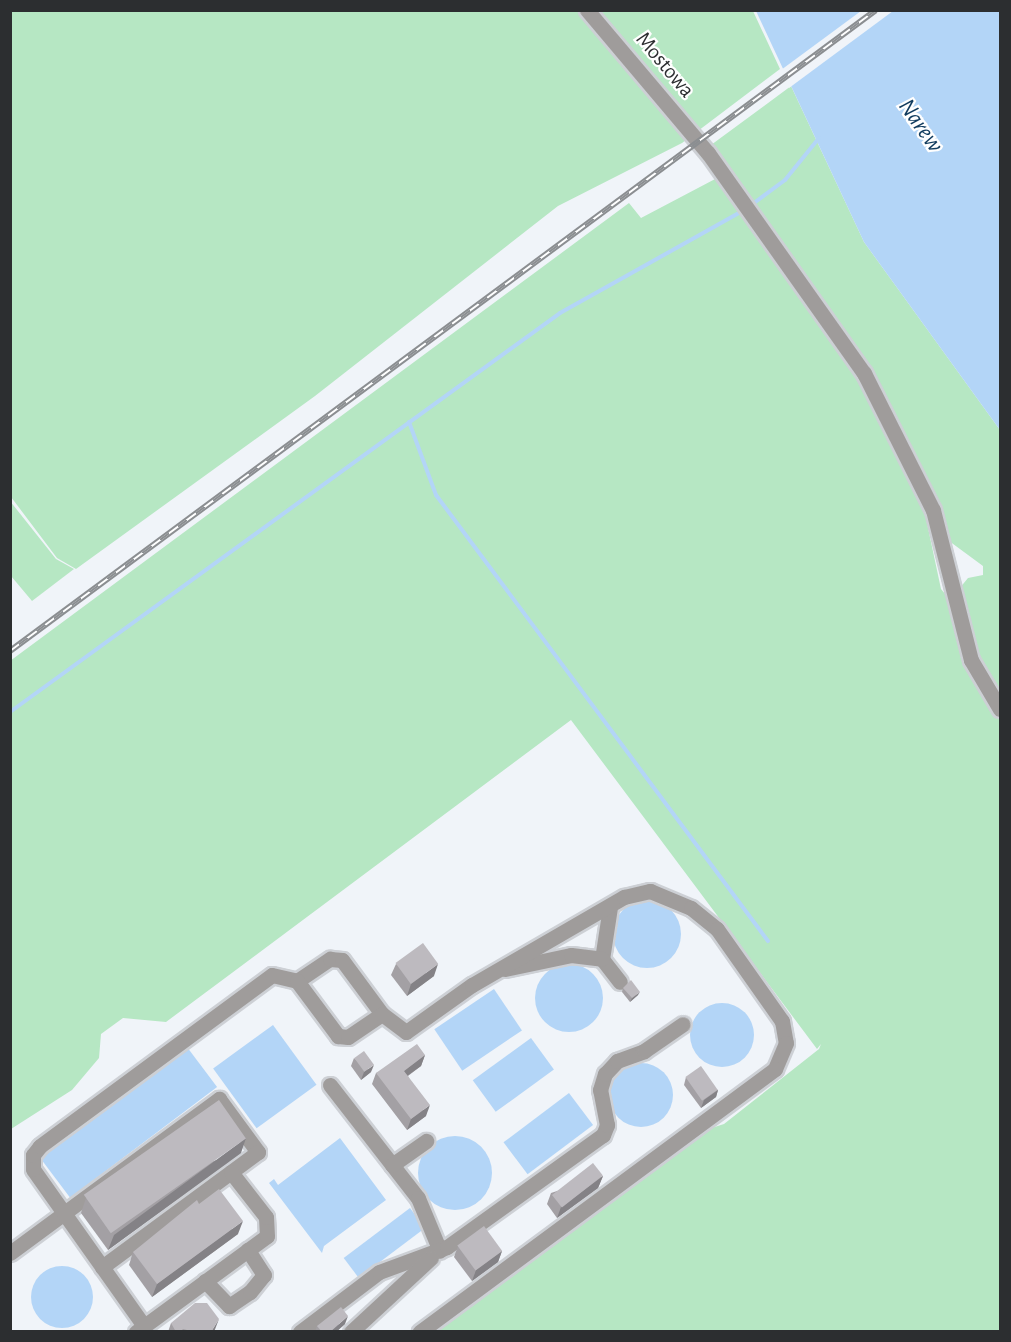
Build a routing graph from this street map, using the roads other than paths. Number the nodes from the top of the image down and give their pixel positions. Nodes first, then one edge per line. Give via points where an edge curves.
1 (587, 10) edge
2 (1000, 709) edge
3 (610, 907) junction
4 (602, 959) junction
5 (500, 969) junction
6 (297, 981) junction
7 (620, 982) dead end
8 (382, 1014) junction
9 (683, 1024) dead end
10 (330, 1085) dead end
11 (426, 1141) dead end
12 (392, 1164) junction
13 (231, 1172) junction
14 (63, 1212) junction
15 (248, 1250) junction
16 (10, 1253) edge
17 (437, 1253) junction
18 (102, 1267) junction
19 (205, 1281) junction
20 (144, 1328) edge
21 (300, 1332) edge
22 (351, 1332) edge
23 (420, 1332) edge

1 - 2 street, Mostowa via 684,123 864,373 933,510 959,623 990,697
3 - 4 street
3 - 5 street
3 - 23 street via 637,893 656,892 710,921 782,1022 783,1053 765,1078
4 - 5 street via 571,955
4 - 7 street
5 - 8 street via 406,1032
6 - 8 street via 330,959 342,960
6 - 8 street via 338,1036 348,1036
6 - 14 street via 281,974 263,979 36,1149 33,1169
9 - 17 street via 644,1051 617,1061 605,1074 600,1090 607,1125 603,1135
10 - 12 street
11 - 12 street
12 - 17 street via 432,1221
13 - 14 street via 258,1152 219,1099
13 - 15 street via 269,1224 267,1236
13 - 18 street
14 - 16 street
14 - 18 street
15 - 19 street
15 - 19 street via 264,1275 257,1288 229,1306
17 - 21 street via 379,1272
17 - 22 street
18 - 20 street
19 - 20 street

